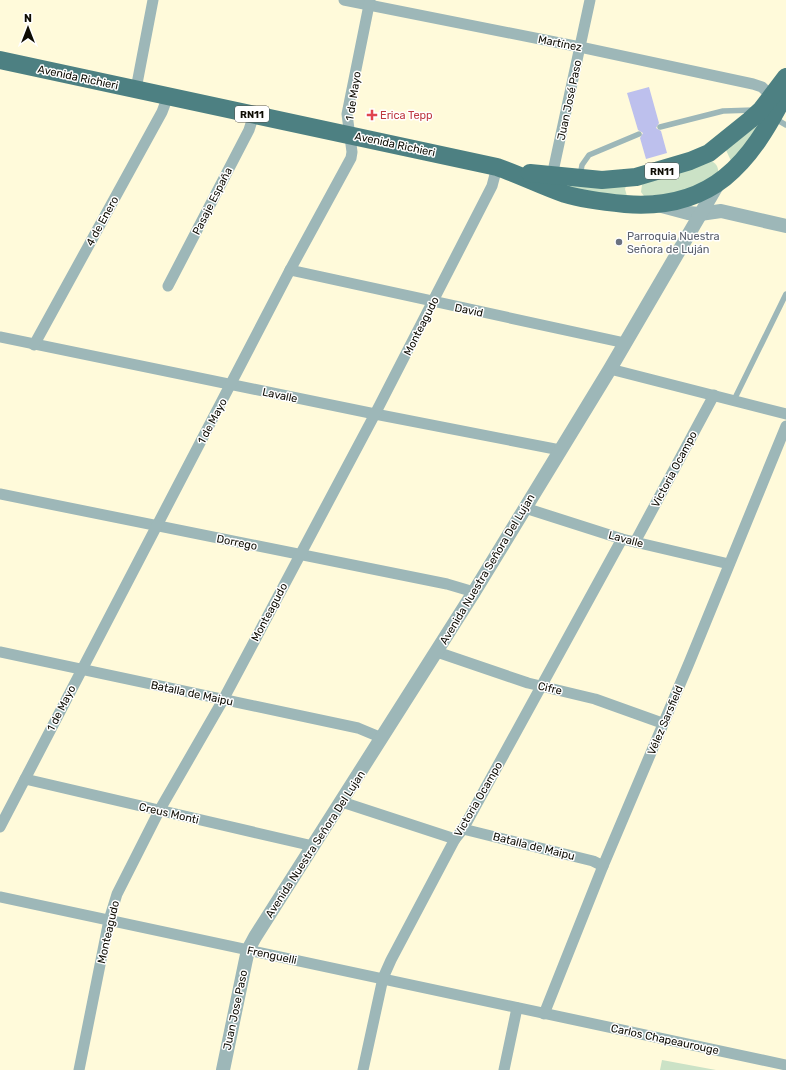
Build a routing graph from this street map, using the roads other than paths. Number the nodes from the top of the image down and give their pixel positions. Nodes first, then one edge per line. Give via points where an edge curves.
1 (153, 0) edge
2 (344, 0) edge
3 (590, 0) edge
4 (370, 3) edge
5 (580, 47) junction
6 (0, 60) edge
7 (786, 77) edge
8 (136, 89) junction
9 (168, 96) junction
10 (775, 108) edge
11 (254, 114) junction
12 (660, 127) dead end
13 (350, 134) junction
14 (639, 134) dead end
15 (709, 153) junction
16 (500, 168) junction
17 (552, 176) junction
18 (636, 177) junction
19 (580, 178) junction
20 (722, 181) junction
21 (636, 205) junction
22 (658, 205) junction
23 (700, 214) junction
24 (786, 226) edge
25 (290, 270) junction
26 (168, 286) dead end
27 (786, 294) edge
28 (433, 302) junction
29 (0, 337) edge
30 (625, 343) junction
31 (34, 345) junction
32 (610, 369) junction
33 (231, 385) junction
34 (714, 395) junction
35 (734, 400) junction
36 (375, 414) junction
37 (786, 414) edge
38 (786, 426) edge
39 (560, 450) junction
40 (0, 494) edge
41 (525, 508) junction
42 (156, 527) junction
43 (622, 539) junction
44 (635, 542) junction
45 (300, 554) junction
46 (729, 564) junction
47 (474, 592) junction
48 (0, 652) edge
49 (437, 652) junction
50 (81, 669) junction
51 (542, 686) junction
52 (223, 700) junction
53 (662, 723) junction
54 (382, 738) junction
55 (25, 779) junction
56 (342, 802) junction
57 (159, 811) junction
58 (0, 827) edge
59 (463, 829) junction
60 (455, 839) junction
61 (313, 846) junction
62 (603, 866) junction
63 (0, 897) edge
64 (109, 920) junction
65 (248, 950) junction
66 (383, 978) junction
67 (517, 1008) junction
68 (544, 1014) junction
69 (786, 1065) edge
70 (79, 1070) edge
71 (223, 1070) edge
72 (363, 1070) edge
73 (504, 1070) edge

1 - 8 street
2 - 4 street, Martínez
3 - 5 street, Juan José Paso
4 - 5 street, Martínez
4 - 13 street, 1 de Mayo via 348,114
5 - 10 street, Martínez via 754,84 762,87
5 - 17 street, Juan José Paso
6 - 8 main road, Avenida Richieri / RN11
7 - 10 main road, RN11
8 - 9 main road, Avenida Richieri / RN11
9 - 11 main road, Avenida Richieri / RN11
9 - 31 street, 4 de Enero via 162,112
10 - 12 lane via 723,111
10 - 15 main road, RN11
10 - 20 main road, RN11 via 759,142
11 - 13 main road, Avenida Richieri / RN11
11 - 26 street, Pasaje España via 249,130
13 - 16 main road, Avenida Richieri / RN11
13 - 25 street, 1 de Mayo via 351,158
14 - 19 lane via 589,155 582,165
15 - 18 main road, RN11 via 674,167
15 - 20 main road via 724,160 726,170
16 - 17 main road, RN11
16 - 21 main road, Avenida Richieri / RN11 via 583,199
16 - 28 street, Monteagudo
17 - 19 main road, RN11
18 - 19 main road, RN11 via 602,180
18 - 21 main road, RN11 via 630,192
20 - 22 main road, RN11 via 686,199
20 - 23 street, Avenida Nuestra Señora Del Lujan
21 - 22 main road, Avenida Richieri / RN11
22 - 23 street, Avenida Richieri
23 - 24 street, Avenida Richieri via 721,212
23 - 30 street, Avenida Nuestra Señora Del Lujan
25 - 28 street, David
25 - 33 street, 1 de Mayo
27 - 35 lane
28 - 30 street, David
28 - 36 street, Monteagudo
29 - 31 street, Lavalle
30 - 32 street, Avenida Nuestra Señora Del Lujan
31 - 33 street, Lavalle
32 - 34 street
32 - 39 street, Avenida Nuestra Señora Del Lujan
33 - 36 street, Lavalle
33 - 42 street, 1 de Mayo
34 - 35 street
34 - 44 street, Victoria Ocampo
35 - 37 street
36 - 39 street, Lavalle
36 - 45 street, Monteagudo
38 - 46 street, Vélez Sarsfield
39 - 41 street, Avenida Nuestra Señora Del Lujan
40 - 42 street, Dorrego
41 - 43 street, Lavalle
41 - 47 street, Avenida Nuestra Señora Del Lujan
42 - 45 street, Dorrego
42 - 50 street, 1 de Mayo
43 - 44 street, Lavalle
43 - 51 street, Victoria Ocampo
44 - 46 street, Lavalle
45 - 47 street, Dorrego via 447,584
45 - 52 street, Monteagudo
46 - 53 street, Vélez Sarsfield
47 - 49 street, Avenida Nuestra Señora Del Lujan
48 - 50 street, Batalla de Maipu
49 - 51 street, Cifre
49 - 54 street, Avenida Nuestra Señora Del Lujan
50 - 52 street, Batalla de Maipu
50 - 55 street, 1 de Mayo
51 - 53 street, Cifre via 595,699
51 - 59 street, Victoria Ocampo
52 - 54 street, Batalla de Maipu via 358,728
52 - 57 street, Monteagudo
53 - 62 street, Vélez Sarsfield
54 - 56 street, Avenida Nuestra Señora Del Lujan
55 - 57 street, Creus Monti
55 - 58 street, 1 de Mayo
56 - 60 street
56 - 61 street, Avenida Nuestra Señora Del Lujan
57 - 61 street, Creus Monti
57 - 64 street, Monteagudo via 117,894
59 - 60 street, Victoria Ocampo
59 - 62 street, Batalla de Maipu via 586,859
60 - 66 street, Victoria Ocampo
61 - 65 street, Avenida Nuestra Señora Del Lujan
62 - 68 street, Vélez Sarsfield
63 - 64 street, Frenguelli
64 - 65 street, Frenguelli
64 - 70 street, Monteagudo
65 - 66 street, Frenguelli
65 - 71 street, Juan Jose Paso
66 - 67 street, Frenguelli
66 - 72 street, Victoria Ocampo
67 - 68 street, Frenguelli
67 - 73 street
68 - 69 street, Carlos Chapeaurouge

